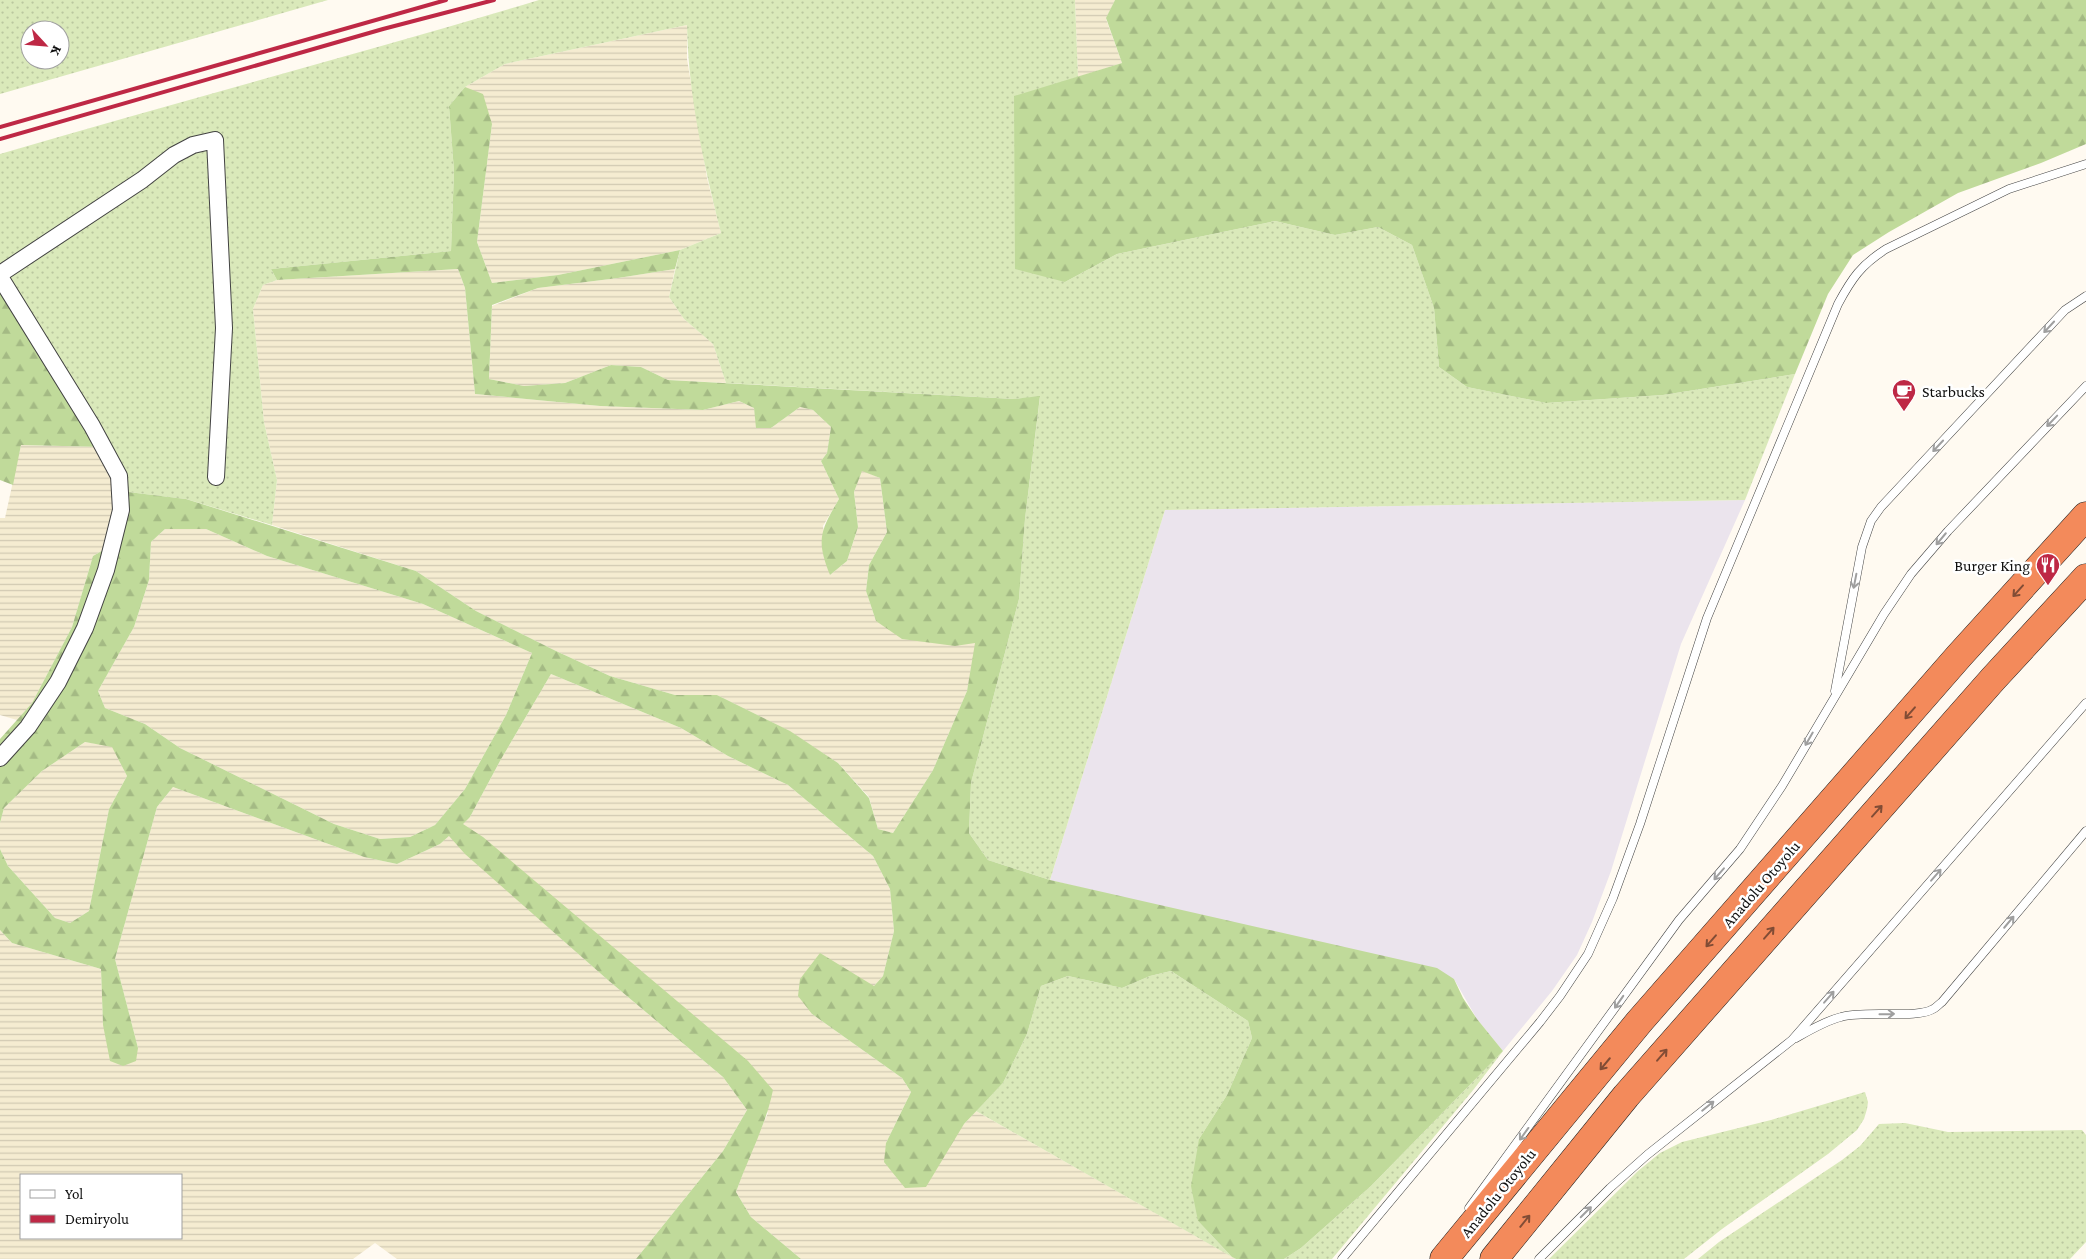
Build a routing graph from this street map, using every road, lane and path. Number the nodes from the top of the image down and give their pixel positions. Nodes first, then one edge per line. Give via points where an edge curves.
1 (2086, 164) edge
2 (0, 276) edge
3 (2086, 296) edge
4 (2086, 386) edge
5 (216, 477) dead end
6 (2086, 516) edge
7 (2086, 578) edge
8 (1834, 697) junction
9 (2086, 703) edge
10 (0, 758) edge
11 (2086, 831) edge
12 (1792, 1040) junction
13 (1466, 1212) dead end
14 (1342, 1259) edge
15 (1444, 1259) edge
16 (1494, 1259) edge
17 (1539, 1259) edge

1 - 14 lane via 2009,189 1886,249 1857,272 1835,311 1707,618 1640,824 1588,954 1540,1022
2 - 5 street via 174,156 193,145 216,140 224,328
2 - 10 street via 119,476 121,510 106,570 85,628 58,682 28,726
3 -> 8 lane via 2066,310 1871,521 1862,547
4 -> 8 lane via 1911,574
6 -> 15 highway, Anadolu Otoyolu via 1639,1022
16 -> 7 highway via 1626,1096
8 -> 13 lane via 1782,786 1740,849 1679,920
12 -> 9 lane
12 -> 11 lane via 1842,1016 1933,1010
17 -> 12 lane via 1647,1155

